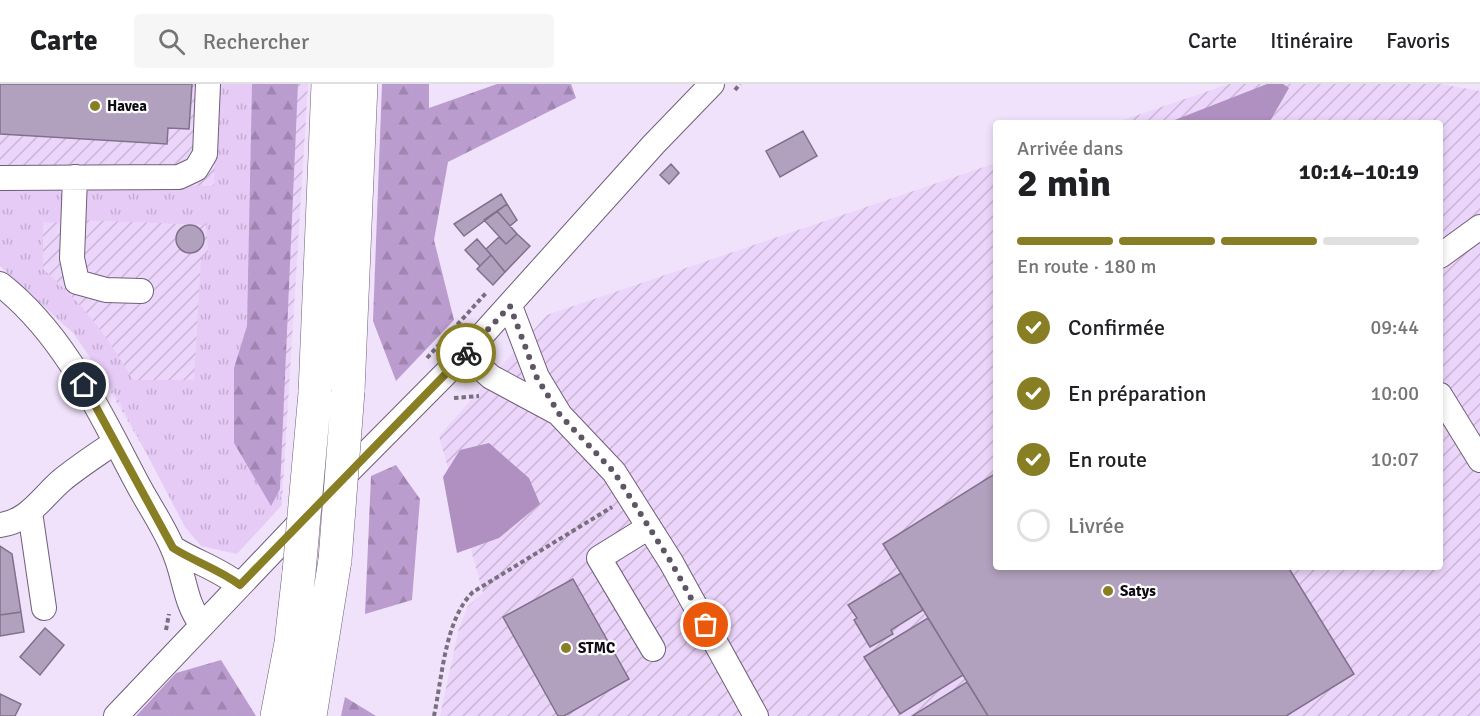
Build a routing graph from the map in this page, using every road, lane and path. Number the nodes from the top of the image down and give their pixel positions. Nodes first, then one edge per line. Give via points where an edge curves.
1 (208, 84) edge
2 (328, 84) edge
3 (361, 84) edge
4 (712, 84) edge
5 (75, 177) junction
6 (0, 178) edge
7 (1480, 227) edge
8 (1443, 254) edge
9 (0, 284) edge
10 (141, 291) dead end
11 (510, 306) junction
12 (465, 354) junction
13 (486, 395) dead end
14 (450, 398) dead end
15 (1443, 400) edge
16 (560, 415) junction
17 (115, 442) junction
18 (1480, 460) edge
19 (607, 498) dead end
20 (30, 512) junction
21 (0, 525) edge
22 (649, 527) junction
23 (173, 548) junction
24 (240, 585) junction
25 (44, 608) dead end
26 (201, 624) junction
27 (653, 649) dead end
28 (116, 716) edge
29 (277, 716) edge
30 (310, 716) edge
31 (434, 716) edge
32 (756, 716) edge

1 - 5 street via 205,154 196,169 179,177
2 - 29 highway, bridge via 315,393 291,643
3 - 30 highway, bridge via 348,391 335,560
4 - 11 street
5 - 6 street
5 - 10 street via 72,258 77,282 106,290
7 - 8 street
9 - 17 street via 60,348
11 - 12 street
11 - 16 street via 537,378
12 - 16 street via 491,377
12 - 24 street
13 - 14 path
15 - 18 street
16 - 22 street via 614,472
17 - 20 street via 62,480
17 - 23 street
19 - 31 path via 613,507 473,592 460,604
20 - 21 street via 14,524
20 - 25 street
22 - 27 street via 599,558
22 - 32 street
23 - 24 street via 197,564 223,572
23 - 26 street via 189,608
24 - 26 street
26 - 28 street

